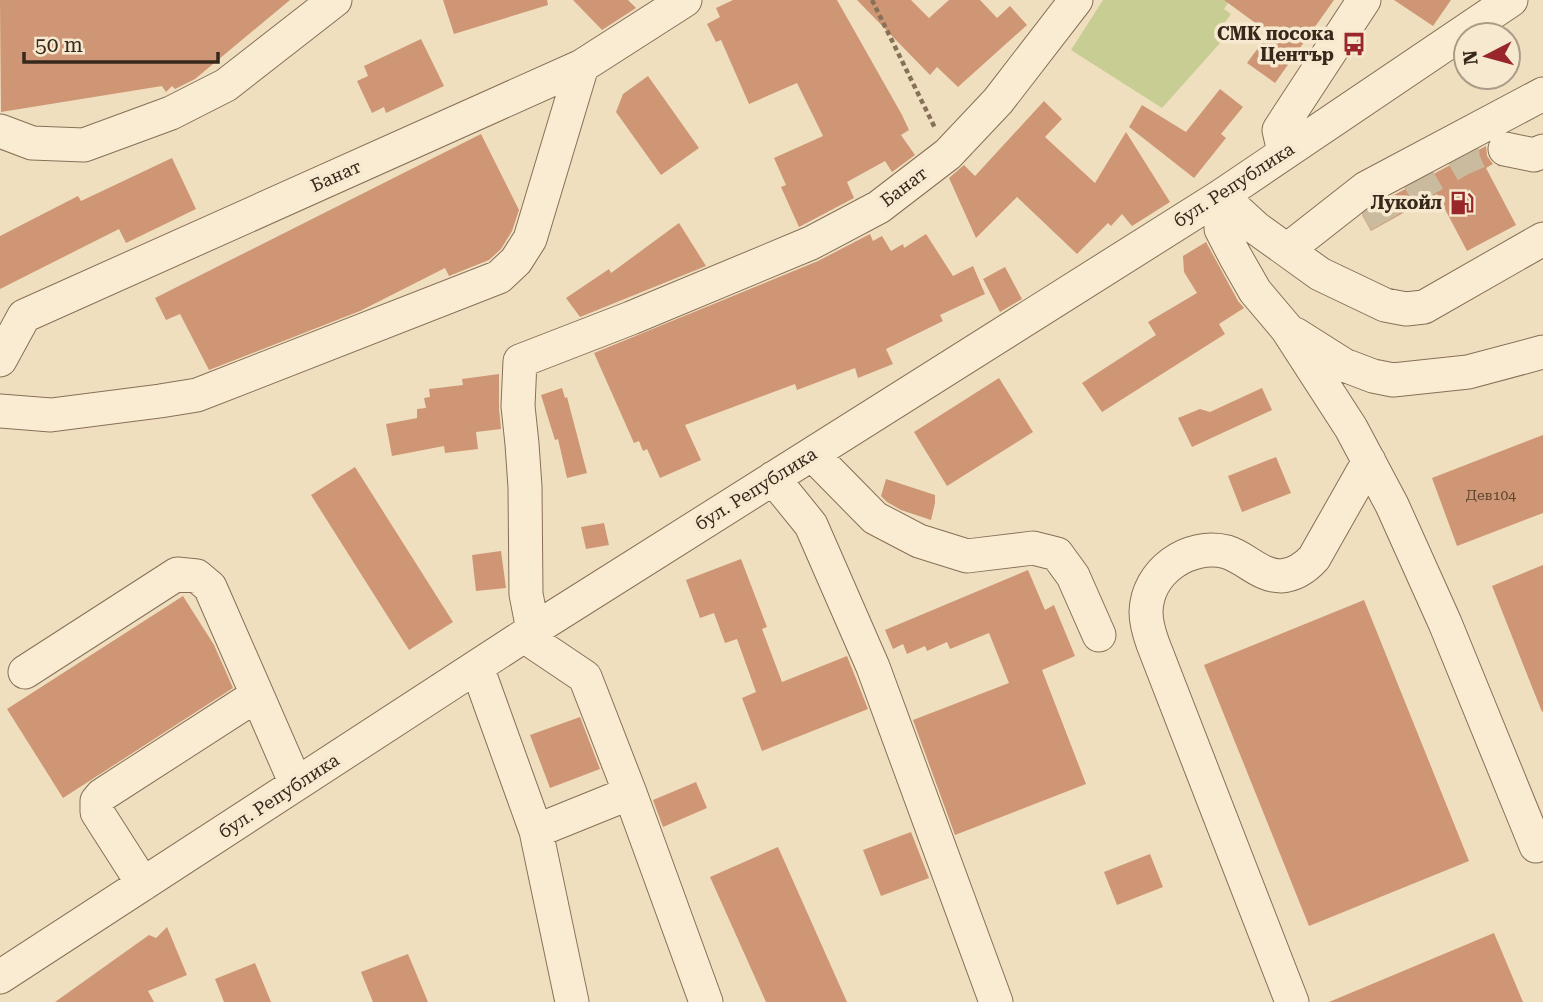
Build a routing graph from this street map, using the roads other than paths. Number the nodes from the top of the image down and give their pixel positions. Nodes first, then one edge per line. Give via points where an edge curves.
1 (335, 0) edge
2 (685, 0) edge
3 (1076, 0) edge
4 (1364, 0) edge
5 (1511, 0) edge
6 (582, 66) junction
7 (1543, 94) edge
8 (0, 131) edge
9 (1505, 149) tunnel mouth
10 (1543, 151) edge
11 (1284, 152) junction
12 (1221, 196) junction
13 (1363, 216) tunnel mouth
14 (1543, 239) edge
15 (1287, 250) junction
16 (1286, 329) junction
17 (1543, 352) edge
18 (0, 360) edge
19 (0, 411) edge
20 (812, 453) junction
21 (1369, 461) junction
22 (773, 478) junction
23 (528, 633) junction
24 (1099, 635) dead end
25 (477, 667) junction
26 (25, 672) dead end
27 (257, 695) junction
28 (296, 784) junction
29 (630, 793) junction
30 (536, 831) junction
31 (1543, 843) edge
32 (143, 884) junction
33 (0, 977) edge
34 (572, 1002) edge
35 (706, 1002) edge
36 (996, 1002) edge
37 (1292, 1002) edge

1 - 8 street via 226,85 171,113 84,145 32,143
2 - 6 street, Банат
3 - 23 street, Банат via 998,102 948,154 879,206 811,243 520,361
4 - 11 street via 1279,130
5 - 11 street, бул. Република
6 - 18 street, Банат via 24,316
6 - 19 street via 530,239 499,277 197,395 51,415
7 - 15 street via 1366,188
9 - 10 street via 1534,155
11 - 12 street, бул. Република
12 - 15 street
12 - 16 street via 1221,229 1255,290
12 - 20 street, бул. Република
13 - 15 street
14 - 15 street via 1424,307 1406,309 1320,274
16 - 17 street via 1345,365 1393,380 1468,372
16 - 21 street
20 - 22 street, бул. Република
20 - 24 street via 875,518 919,541 967,556 1033,548 1058,554
21 - 31 street via 1445,623 1536,846
21 - 37 street via 1314,558 1301,570 1282,576 1225,552 1187,554 1158,576 1146,612 1147,628
22 - 23 street, бул. Република
22 - 36 street via 811,525 873,667
23 - 25 street, бул. Република
23 - 29 street via 585,677
25 - 28 street, бул. Република
25 - 30 street
26 - 27 street via 177,574 197,576 210,587
27 - 28 street
27 - 32 street via 97,801 97,812
28 - 32 street, бул. Република
29 - 30 street
29 - 35 street
30 - 34 street
32 - 33 street, бул. Република

